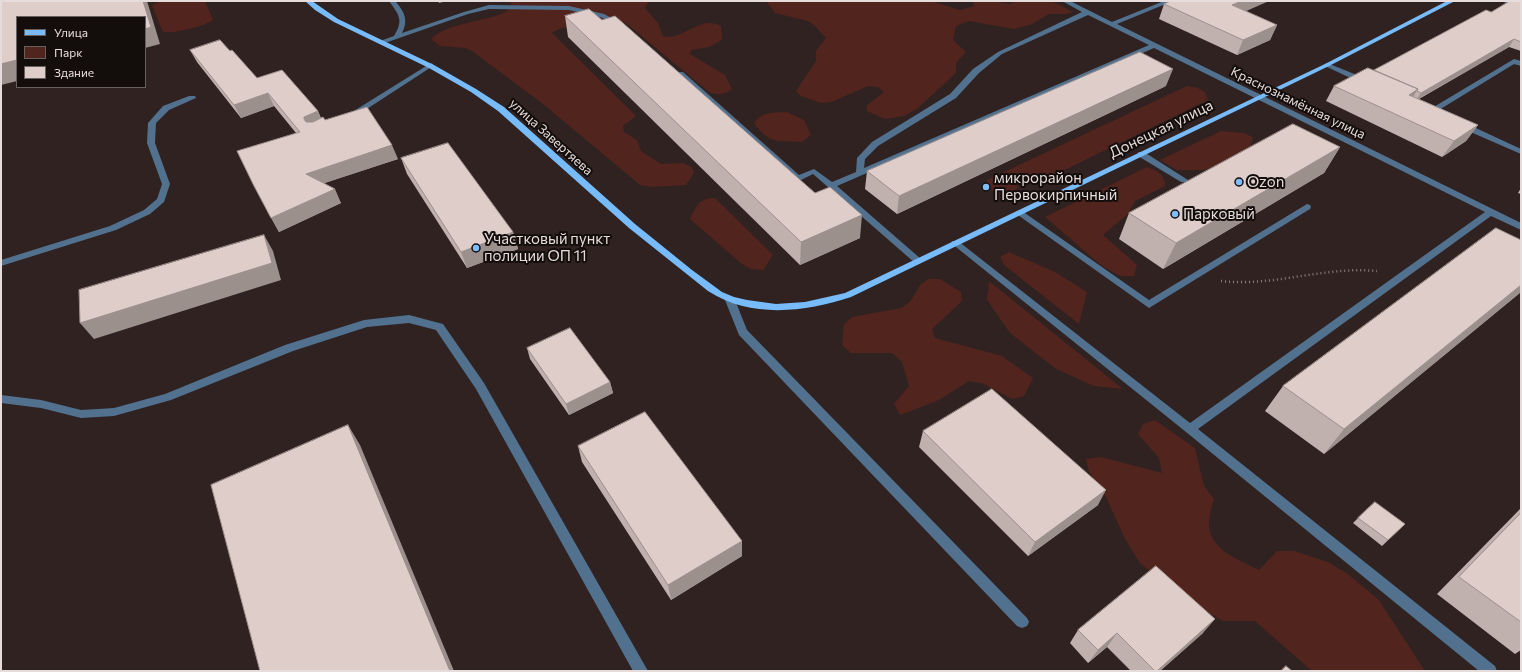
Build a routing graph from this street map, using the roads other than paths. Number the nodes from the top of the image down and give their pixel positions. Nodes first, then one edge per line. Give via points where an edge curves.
1 (308, 1) edge
2 (392, 1) edge
3 (1065, 1) edge
4 (1170, 1) edge
5 (1452, 1) edge
6 (1504, 1) edge
7 (538, 4) edge
8 (1521, 8) edge
9 (1088, 12) junction
10 (1112, 24) junction
11 (629, 29) edge
12 (397, 36) junction
13 (382, 42) junction
14 (1155, 45) junction
15 (1521, 64) edge
16 (431, 65) junction
17 (1327, 65) junction
18 (676, 70) edge
19 (1369, 83) edge
20 (1259, 97) junction
21 (192, 98) dead end
22 (1431, 111) edge
23 (349, 116) edge
24 (1452, 121) edge
25 (1521, 152) edge
26 (1141, 154) junction
27 (860, 174) junction
28 (1184, 180) dead end
29 (831, 186) junction
30 (1307, 207) dead end
31 (1491, 212) junction
32 (1019, 213) junction
33 (1521, 227) edge
34 (955, 243) junction
35 (918, 261) junction
36 (1, 263) edge
37 (730, 300) junction
38 (765, 308) joint
39 (1, 398) edge
40 (1190, 429) junction
41 (1022, 622) dead end
42 (641, 671) edge
43 (1490, 671) edge

1 - 13 main road, улица Завертяева via 339,23
2 - 12 street via 403,14 404,26
3 - 9 street, Краснознамённая улица
4 - 10 street
5 - 17 main road, Донецкая улица
6 - 8 street
7 - 11 street via 602,15
7 - 12 street via 489,7
9 - 10 street, Краснознамённая улица
9 - 27 street via 1000,53 976,71 953,96 875,144 862,158
10 - 14 street, Краснознамённая улица
12 - 13 street
13 - 16 main road, улица Завертяева
14 - 20 street, Краснознамённая улица
14 - 27 street
15 - 22 street via 1514,62
16 - 23 street
16 - 37 main road, улица Завертяева via 501,109 646,238 700,281
17 - 19 street
17 - 20 main road, Донецкая улица
18 - 29 street via 798,178 814,171
20 - 26 main road, Донецкая улица
20 - 31 street, Краснознамённая улица
21 - 36 street via 166,108 152,123 151,143 166,184 161,200 147,212 113,228
24 - 25 street
26 - 28 street
26 - 32 main road, Донецкая улица
27 - 29 street
29 - 35 street
30 - 32 street via 1149,305
31 - 33 street, Краснознамённая улица
31 - 40 street
32 - 34 main road, Донецкая улица
34 - 35 main road, Донецкая улица
34 - 40 street
35 - 38 main road, Донецкая улица via 848,295 824,303 802,307
37 - 38 main road, улица Завертяева
37 - 41 street via 743,332
39 - 42 street via 41,404 80,414 114,412 167,397 289,348 367,323 409,319 438,327 480,386
40 - 43 street

